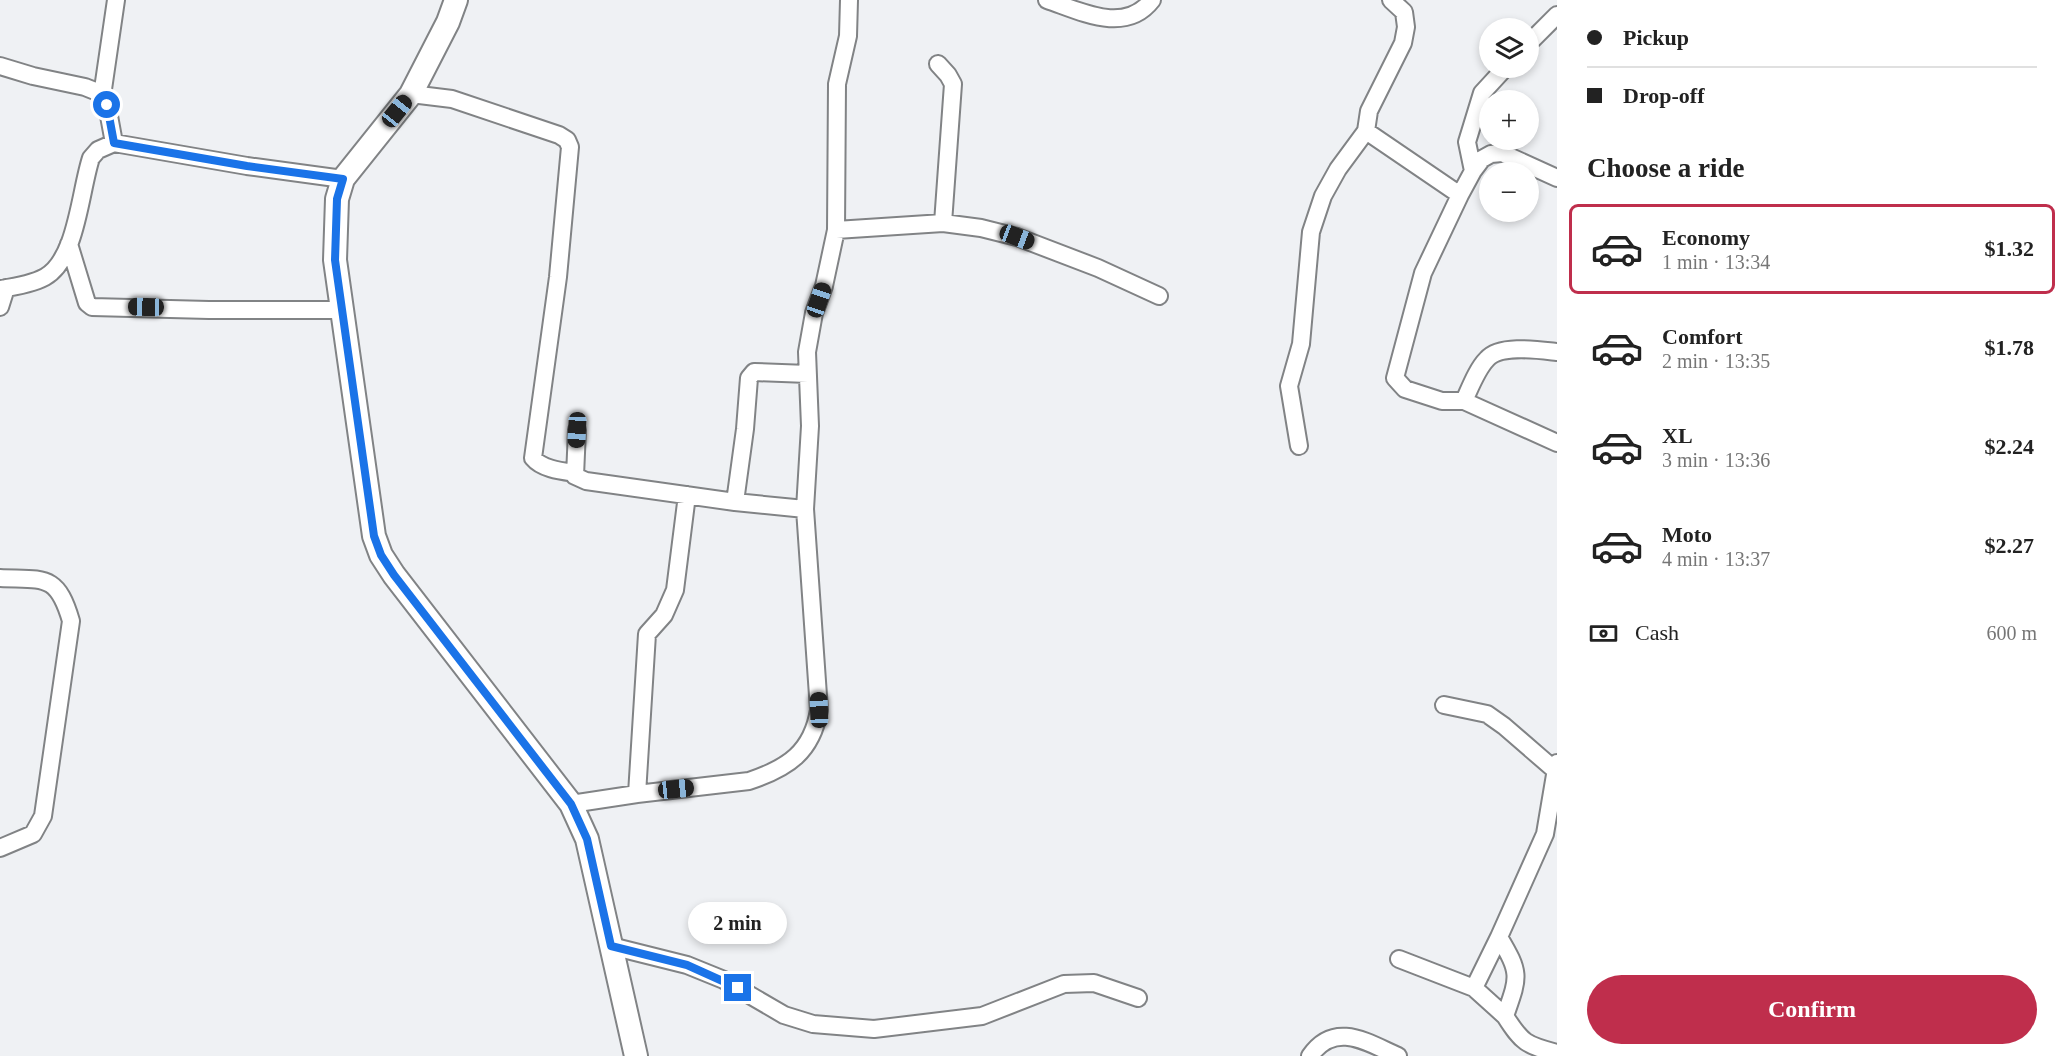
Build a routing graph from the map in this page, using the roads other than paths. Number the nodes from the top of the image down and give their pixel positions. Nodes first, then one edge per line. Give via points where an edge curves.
1 (116, 0) edge
2 (456, 0) edge
3 (849, 0) edge
4 (1047, 0) edge
5 (1152, 0) edge
6 (1391, 0) edge
7 (1557, 15) edge
8 (1539, 33) edge
9 (938, 64) dead end
10 (0, 66) edge
11 (1495, 78) edge
12 (411, 94) junction
13 (102, 96) junction
14 (1366, 131) junction
15 (114, 143) junction
16 (1473, 171) junction
17 (1557, 178) edge
18 (343, 179) junction
19 (1460, 195) junction
20 (943, 223) junction
21 (836, 230) junction
22 (69, 244) junction
23 (3, 288) edge
24 (1159, 296) dead end
25 (0, 307) edge
26 (342, 310) junction
27 (1557, 352) edge
28 (807, 374) junction
29 (1464, 401) junction
30 (577, 430) dead end
31 (1557, 443) edge
32 (1299, 446) dead end
33 (575, 473) junction
34 (687, 495) junction
35 (735, 502) junction
36 (805, 509) junction
37 (0, 578) edge
38 (1444, 705) dead end
39 (1556, 767) edge
40 (636, 794) junction
41 (571, 804) junction
42 (0, 848) edge
43 (1499, 937) junction
44 (611, 946) junction
45 (1399, 959) dead end
46 (1474, 988) junction
47 (1138, 998) dead end
48 (1505, 1016) junction
49 (1557, 1053) edge
50 (636, 1056) edge
51 (1310, 1056) edge
52 (1398, 1056) edge

1 - 13 street
2 - 12 street
3 - 21 street via 848,36 837,84
4 - 5 street via 1117,20 1133,16
6 - 14 street via 1404,12 1403,44 1369,111
7 - 8 street
9 - 20 street via 952,84
10 - 13 street via 85,87
11 - 16 street via 1482,93 1467,142
12 - 18 street
12 - 33 street via 452,99 567,140 570,147 558,277 533,458 545,466
13 - 15 street
14 - 19 street
14 - 32 street via 1323,196 1311,232 1301,344 1289,386
15 - 18 street
15 - 22 street via 91,158
16 - 17 street via 1482,159 1502,153
16 - 19 street
18 - 26 street via 337,199 335,260
19 - 29 street via 1423,273 1395,378 1404,389 1442,401
20 - 21 street
20 - 24 street via 1017,237
21 - 28 street via 814,313
22 - 23 street via 56,270 44,278
22 - 26 street via 87,303 92,307
23 - 25 street
26 - 41 street via 374,536 381,555
27 - 29 street via 1497,351 1484,362
28 - 35 street via 754,372 749,378
28 - 36 street via 810,426
29 - 31 street
30 - 33 street
33 - 34 street via 593,483
34 - 35 street
34 - 40 street via 675,590 664,615 647,634
35 - 36 street
36 - 40 street via 819,710 813,735 790,762 749,781
37 - 42 street via 33,579 52,585 65,600 71,621 43,816 33,834
38 - 39 street via 1487,714
39 - 43 street via 1545,834
40 - 41 street
41 - 44 street via 587,839
43 - 46 street
43 - 48 street via 1516,969 1517,982
44 - 47 street via 687,965 724,980 784,1016 813,1024 874,1029 982,1016 1064,984 1094,983
44 - 50 street
45 - 46 street
46 - 48 street
48 - 49 street via 1521,1039
51 - 52 street via 1336,1036 1354,1037

